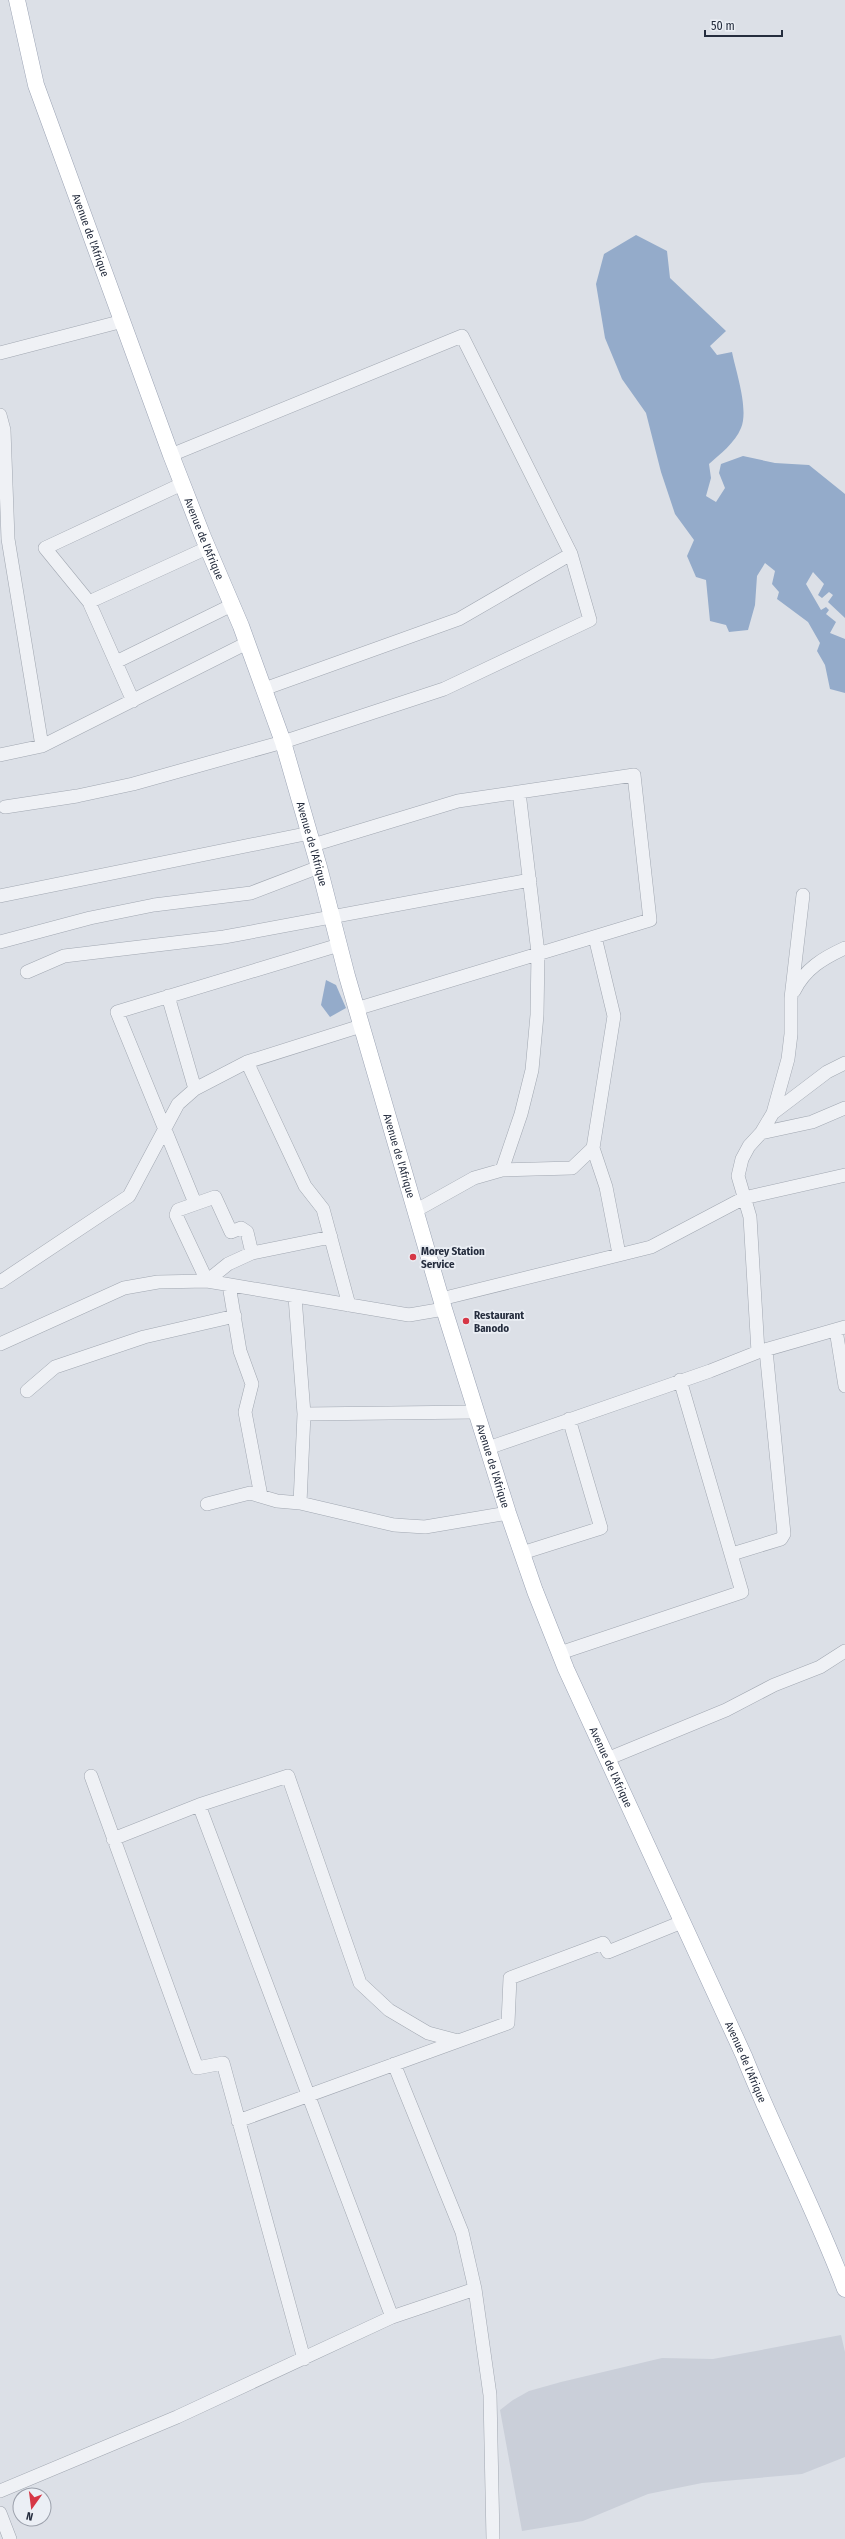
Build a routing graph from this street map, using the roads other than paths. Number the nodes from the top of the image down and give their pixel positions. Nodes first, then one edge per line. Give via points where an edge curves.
1 (17, 0) edge
2 (123, 321) junction
3 (0, 353) edge
4 (0, 415) edge
5 (171, 455) junction
6 (182, 484) junction
7 (207, 548) junction
8 (571, 554) junction
9 (90, 602) junction
10 (232, 605) junction
11 (247, 643) junction
12 (116, 662) junction
13 (264, 689) junction
14 (133, 701) junction
15 (283, 742) junction
16 (42, 746) junction
17 (0, 755) edge
18 (519, 792) junction
19 (5, 807) dead end
20 (312, 839) junction
21 (319, 867) junction
22 (530, 880) junction
23 (0, 896) edge
24 (803, 896) dead end
25 (332, 915) junction
26 (595, 937) junction
27 (0, 942) edge
28 (339, 945) junction
29 (845, 948) edge
30 (538, 953) junction
31 (27, 972) dead end
32 (168, 996) junction
33 (791, 998) junction
34 (356, 1009) junction
35 (361, 1026) junction
36 (247, 1062) junction
37 (845, 1063) edge
38 (195, 1089) junction
39 (845, 1108) edge
40 (773, 1113) junction
41 (164, 1129) junction
42 (761, 1133) junction
43 (593, 1148) junction
44 (502, 1170) junction
45 (845, 1175) edge
46 (744, 1198) junction
47 (195, 1203) junction
48 (415, 1211) junction
49 (331, 1237) junction
50 (252, 1253) junction
51 (619, 1254) junction
52 (207, 1281) junction
53 (0, 1282) edge
54 (229, 1285) junction
55 (295, 1297) junction
56 (442, 1304) junction
57 (349, 1305) junction
58 (235, 1316) junction
59 (841, 1329) edge
60 (0, 1344) edge
61 (762, 1351) junction
62 (680, 1380) junction
63 (845, 1386) edge
64 (27, 1391) dead end
65 (476, 1412) junction
66 (304, 1414) junction
67 (569, 1419) junction
68 (488, 1448) junction
69 (261, 1496) junction
70 (300, 1503) junction
71 (206, 1504) dead end
72 (508, 1513) junction
73 (522, 1553) junction
74 (732, 1554) junction
75 (845, 1651) edge
76 (560, 1653) junction
77 (607, 1759) junction
78 (91, 1776) dead end
79 (199, 1805) junction
80 (113, 1839) junction
81 (682, 1922) junction
82 (458, 2041) junction
83 (394, 2064) junction
84 (307, 2096) junction
85 (238, 2121) junction
86 (475, 2289) junction
87 (845, 2289) edge
88 (392, 2317) junction
89 (304, 2359) junction
90 (0, 2492) edge
91 (0, 2513) edge
92 (10, 2539) edge
93 (493, 2539) edge

1 - 2 main road, Avenue de l'Afrique via 36,85
2 - 3 street
2 - 5 main road, Avenue de l'Afrique
4 - 16 street via 4,430 8,539
5 - 6 main road, Avenue de l'Afrique
5 - 8 street via 462,336
6 - 7 main road, Avenue de l'Afrique
6 - 9 street via 45,548
7 - 9 street
7 - 10 main road, Avenue de l'Afrique
8 - 13 street via 459,619
8 - 15 street via 590,620 444,689
9 - 12 street
10 - 11 main road, Avenue de l'Afrique
10 - 12 street
11 - 13 main road, Avenue de l'Afrique
11 - 14 street
12 - 14 street
13 - 15 main road, Avenue de l'Afrique
14 - 16 street
15 - 19 street via 133,784
15 - 20 main road, Avenue de l'Afrique
16 - 17 street
18 - 20 street via 458,801
18 - 22 street
18 - 26 street via 634,775 650,920
20 - 21 main road, Avenue de l'Afrique
20 - 23 street
21 - 25 main road, Avenue de l'Afrique
21 - 27 street via 251,893 147,907 90,918
22 - 25 street
22 - 30 street
24 - 33 street
25 - 28 main road, Avenue de l'Afrique
25 - 31 street via 224,937 64,956
26 - 30 street
26 - 43 street via 614,1016
28 - 32 street
28 - 34 main road, Avenue de l'Afrique
29 - 33 street via 805,973
30 - 34 street
30 - 44 street via 537,1015 532,1070 522,1114
32 - 38 street
32 - 41 street via 117,1012
33 - 40 street via 792,1034
34 - 35 main road, Avenue de l'Afrique
35 - 36 street
35 - 48 main road, Avenue de l'Afrique
36 - 38 street
36 - 49 street via 305,1186 322,1209
37 - 40 street via 827,1072
38 - 41 street via 178,1104
39 - 42 street via 812,1122
40 - 42 street
41 - 47 street
41 - 53 street via 129,1196
42 - 46 street via 749,1146 742,1159 738,1176
43 - 44 street via 572,1168
43 - 51 street via 606,1187
44 - 48 street via 474,1178
45 - 46 street
46 - 51 street via 651,1247
46 - 61 street via 750,1217
47 - 50 street via 215,1197 231,1232 242,1228 247,1232
47 - 52 street via 178,1210 176,1215
48 - 56 main road, Avenue de l'Afrique
49 - 50 street
49 - 57 street
50 - 52 street via 228,1264
51 - 56 street
52 - 54 street
52 - 60 street via 158,1282 124,1288
54 - 55 street
54 - 58 street
55 - 57 street
55 - 66 street
56 - 57 street via 409,1315
56 - 65 main road, Avenue de l'Afrique
58 - 64 street via 144,1336 55,1367
58 - 69 street via 240,1351 252,1384 245,1412
59 - 61 street
59 - 63 street
61 - 62 street via 710,1372
61 - 74 street via 784,1534 783,1538 776,1542
62 - 67 street
62 - 74 street
65 - 66 street
65 - 68 main road, Avenue de l'Afrique
66 - 70 street
67 - 68 street
67 - 73 street via 601,1528
68 - 72 main road, Avenue de l'Afrique
69 - 70 street via 277,1501
69 - 71 street via 250,1493
70 - 72 street via 394,1525 425,1527
72 - 73 main road, Avenue de l'Afrique
73 - 76 main road, Avenue de l'Afrique
74 - 76 street via 742,1592
75 - 77 street via 820,1667 774,1685 726,1710
76 - 77 main road, Avenue de l'Afrique
77 - 81 main road, Avenue de l'Afrique
78 - 80 street
79 - 80 street
79 - 82 street via 288,1776 360,1983 395,2014 428,2033
79 - 84 street
80 - 85 street via 197,2068 223,2063
81 - 82 street via 608,1952 603,1943 510,1978 508,2023
81 - 87 main road, Avenue de l'Afrique via 744,2056 767,2115 832,2254
82 - 83 street
83 - 84 street
83 - 86 street via 462,2232
84 - 85 street
84 - 88 street
85 - 89 street
86 - 88 street
86 - 93 street via 490,2394
88 - 89 street
89 - 90 street via 177,2417
91 - 92 street

